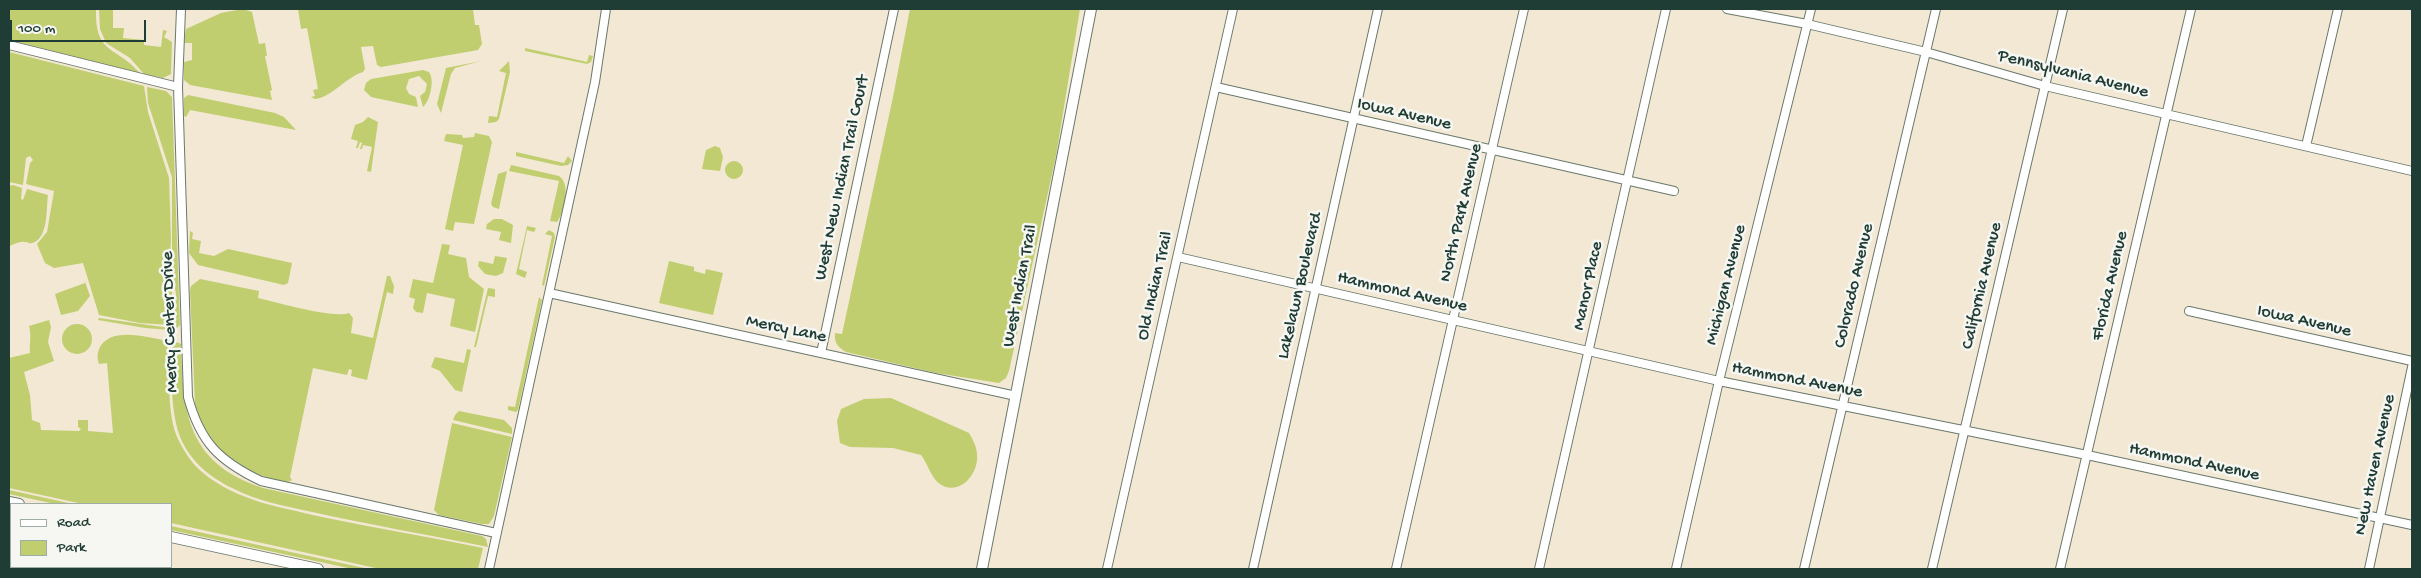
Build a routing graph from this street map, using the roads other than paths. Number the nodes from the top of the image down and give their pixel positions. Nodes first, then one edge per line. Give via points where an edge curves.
1 (180, 9) edge
2 (606, 9) edge
3 (894, 9) edge
4 (1091, 9) edge
5 (1233, 9) edge
6 (1378, 9) edge
7 (1524, 9) edge
8 (1666, 9) edge
9 (1727, 9) edge
10 (1811, 9) edge
11 (1936, 9) edge
12 (2063, 9) edge
13 (2191, 9) edge
14 (2338, 9) edge
15 (1807, 24) junction
16 (9, 46) edge
17 (1926, 52) junction
18 (2045, 86) junction
19 (178, 87) junction
20 (1216, 87) junction
21 (2167, 113) junction
22 (1354, 119) junction
23 (2306, 146) junction
24 (1492, 150) junction
25 (2412, 171) edge
26 (1627, 180) junction
27 (1674, 191) dead end
28 (1178, 257) junction
29 (1316, 289) junction
30 (549, 293) junction
31 (2189, 311) dead end
32 (1453, 320) junction
33 (1590, 352) junction
34 (821, 354) junction
35 (2412, 361) edge
36 (2412, 367) edge
37 (1719, 381) junction
38 (1016, 396) junction
39 (1842, 405) junction
40 (1964, 430) junction
41 (2087, 455) junction
42 (2380, 518) junction
43 (2412, 525) edge
44 (496, 533) junction
45 (172, 537) edge
46 (318, 569) edge
47 (488, 569) edge
48 (982, 569) edge
49 (1107, 569) edge
50 (1253, 569) edge
51 (1396, 569) edge
52 (1539, 569) edge
53 (1676, 569) edge
54 (1804, 569) edge
55 (1932, 569) edge
56 (2060, 569) edge
57 (2368, 569) edge

1 - 19 street, Mercy Center Drive
2 - 30 street via 596,82
3 - 34 street, West New Indian Trail Court
4 - 38 main road, West Indian Trail
5 - 20 street, Old Indian Trail
6 - 22 street, Lakelawn Boulevard
7 - 24 street, North Park Avenue
8 - 26 street, Manor Place
9 - 15 street, Pennsylvania Avenue
10 - 15 street, Michigan Avenue
11 - 17 street, Colorado Avenue
12 - 18 street, California Avenue
13 - 21 street, Florida Avenue
14 - 23 street
15 - 17 street, Pennsylvania Avenue
15 - 37 street, Michigan Avenue
16 - 19 street
17 - 18 street, Pennsylvania Avenue
17 - 39 street, Colorado Avenue
18 - 21 street, Pennsylvania Avenue
18 - 40 street, California Avenue
19 - 44 street, Mercy Center Drive via 188,397 194,420 205,439 231,466 260,481
20 - 22 street, Iowa Avenue
20 - 28 street, Old Indian Trail
21 - 23 street, Pennsylvania Avenue
21 - 41 street, Florida Avenue
22 - 24 street, Iowa Avenue
22 - 29 street, Lakelawn Boulevard
23 - 25 street, Pennsylvania Avenue
24 - 26 street, Iowa Avenue
24 - 32 street, North Park Avenue
26 - 27 street, Iowa Avenue
26 - 33 street, Manor Place
28 - 29 street, Hammond Avenue
28 - 49 street, Old Indian Trail
29 - 32 street, Hammond Avenue
29 - 50 street, Lakelawn Boulevard
30 - 34 street, Mercy Lane
30 - 44 street
31 - 35 street, Iowa Avenue
32 - 33 street, Hammond Avenue
32 - 51 street, North Park Avenue
33 - 37 street, Hammond Avenue
33 - 52 street, Manor Place
34 - 38 street, Mercy Lane
36 - 42 street, New Haven Avenue
37 - 39 street, Hammond Avenue
37 - 53 street, Michigan Avenue
38 - 48 main road, West Indian Trail
39 - 40 street, Hammond Avenue
39 - 54 street, Colorado Avenue
40 - 41 street, Hammond Avenue
40 - 55 street, California Avenue
41 - 42 street, Hammond Avenue
41 - 56 street, Florida Avenue
42 - 43 street, Hammond Avenue
42 - 57 street, New Haven Avenue
44 - 47 street
45 - 46 main road

